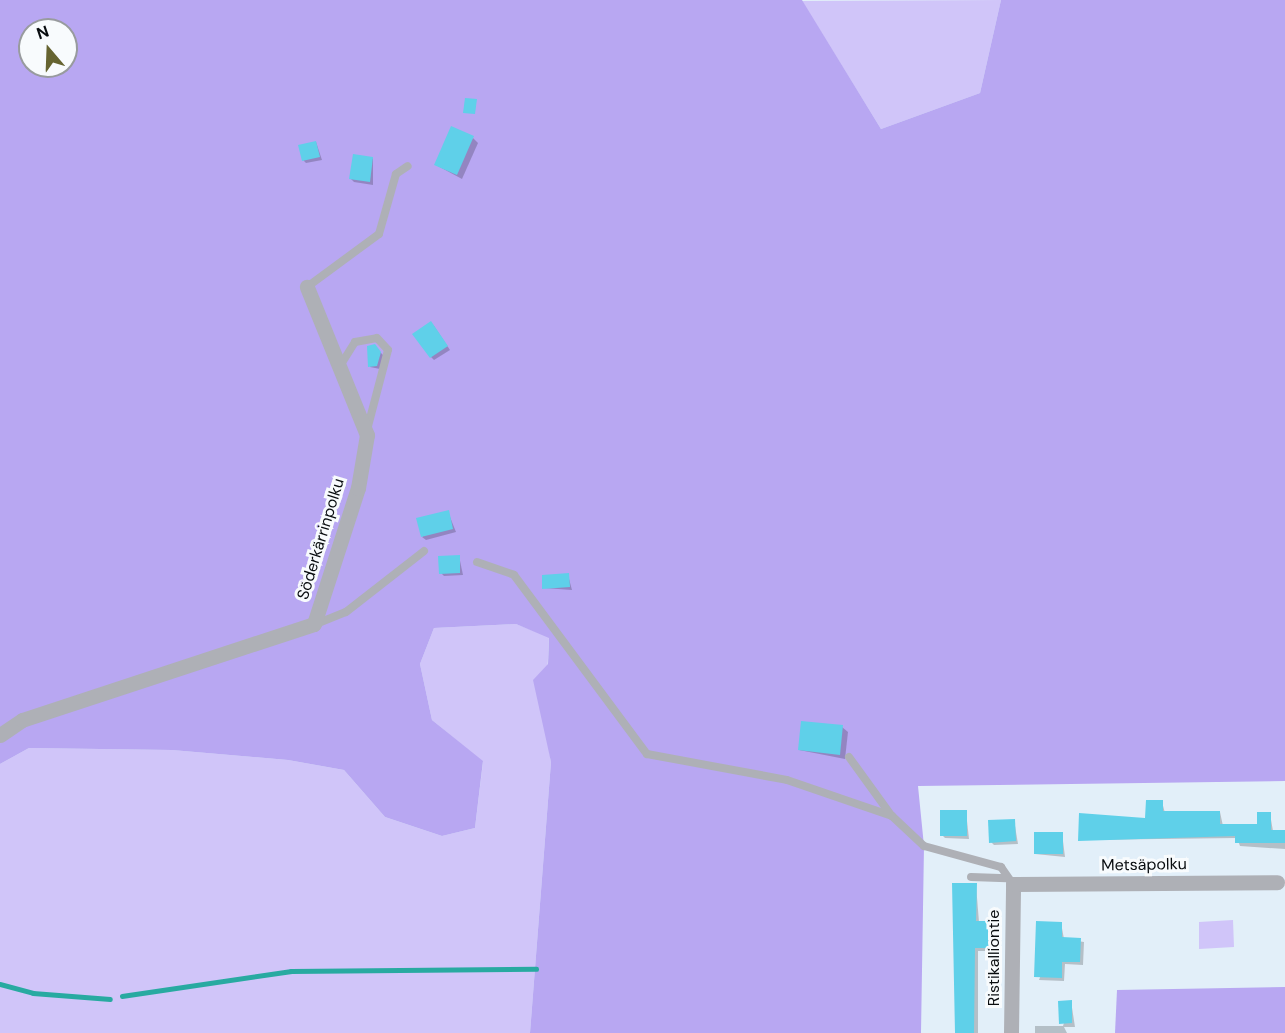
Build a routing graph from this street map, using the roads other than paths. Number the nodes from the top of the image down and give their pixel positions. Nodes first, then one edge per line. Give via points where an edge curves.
1 (408, 166) dead end
2 (306, 287) joint
3 (340, 368) junction
4 (367, 435) junction
5 (424, 551) dead end
6 (477, 562) dead end
7 (314, 624) junction
8 (0, 735) edge
9 (849, 757) dead end
10 (892, 816) junction
11 (971, 877) dead end
12 (1010, 881) junction
13 (1277, 882) dead end
14 (1011, 1033) edge

1 - 2 lane via 396,174 379,234
2 - 3 street
3 - 4 street
3 - 4 lane via 355,342 385,342 390,361 372,401
4 - 7 street, Söderkärrinpolku via 358,488
5 - 7 lane via 346,612
6 - 10 lane via 514,575 647,754 787,780
7 - 8 street, Söderkärrinpolku via 22,720
9 - 10 lane
10 - 12 lane via 924,846 1000,867
11 - 12 lane
12 - 13 street, Metsäpolku
12 - 14 street, Ristikalliontie

